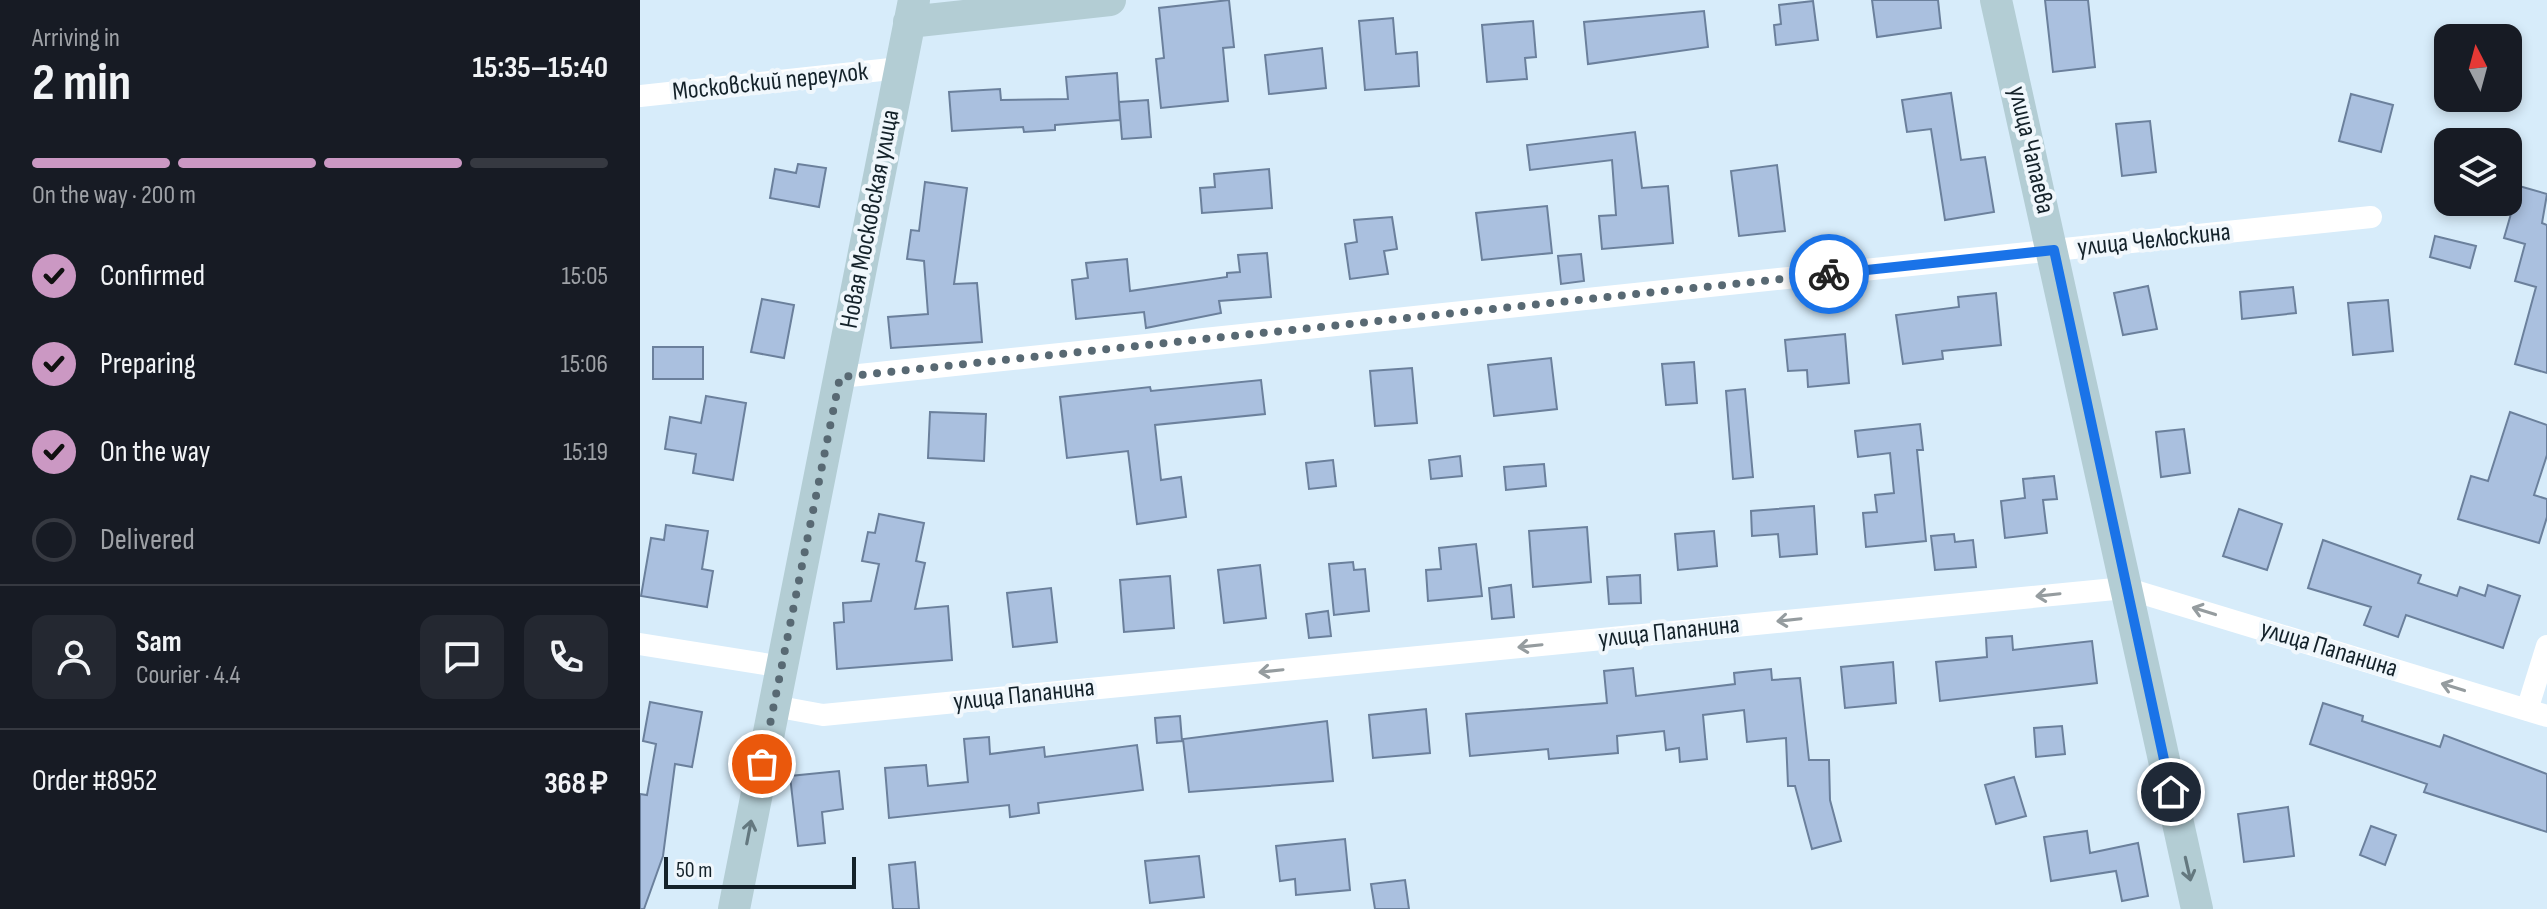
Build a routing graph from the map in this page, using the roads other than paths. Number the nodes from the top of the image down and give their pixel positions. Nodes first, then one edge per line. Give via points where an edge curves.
1 (1110, 0) edge
2 (1996, 0) edge
3 (912, 11) edge
4 (900, 68) junction
5 (640, 96) edge
6 (2371, 217) dead end
7 (2054, 250) junction
8 (840, 377) junction
9 (2125, 588) junction
10 (640, 644) edge
11 (2547, 646) edge
12 (783, 667) junction
13 (774, 706) junction
14 (2537, 713) edge
15 (734, 909) edge
16 (2197, 909) edge

1 - 3 street
2 - 7 street, улица Чапаева
3 - 4 street, Новая Московская улица
4 - 5 street, Московский переулок
4 - 8 street, Новая Московская улица
6 - 7 street, улица Челюскина
7 - 8 street, улица Челюскина
7 - 9 street, улица Чапаева
8 - 12 street, Новая Московская улица
9 -> 13 street, улица Папанина via 823,715
14 -> 9 street, улица Папанина
9 -> 16 street, улица Чапаева
10 - 12 street
11 - 14 street
12 - 13 street, Новая Московская улица
15 -> 13 street, Новая Московская улица

